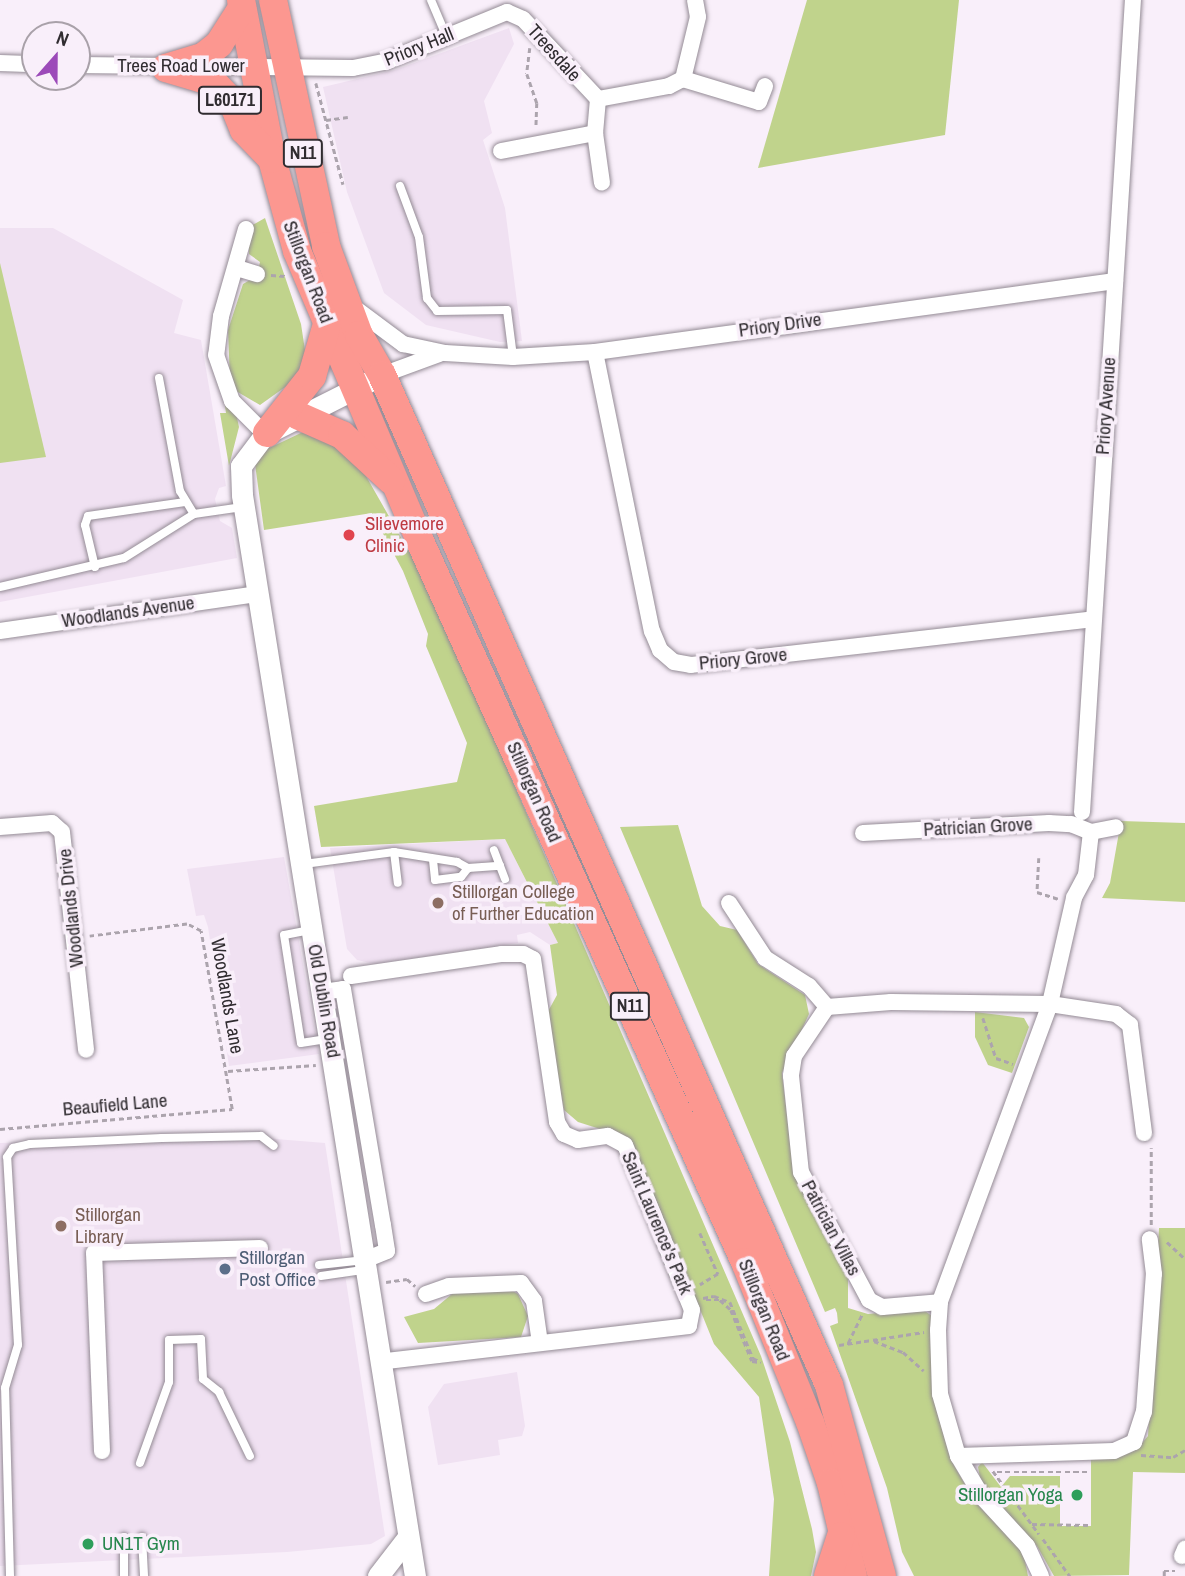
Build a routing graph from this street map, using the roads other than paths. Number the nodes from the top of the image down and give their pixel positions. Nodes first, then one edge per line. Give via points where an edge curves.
1 (273, 0) edge
2 (432, 0) edge
3 (695, 0) edge
4 (1133, 0) edge
5 (242, 4) edge
6 (507, 12) joint
7 (446, 36) junction
8 (0, 63) edge
9 (21, 64) edge
10 (91, 65) edge
11 (252, 66) junction
12 (166, 68) junction
13 (299, 69) junction
14 (683, 79) junction
15 (765, 86) dead end
16 (598, 99) junction
17 (595, 133) junction
18 (501, 151) dead end
19 (272, 159) junction
20 (602, 183) dead end
21 (400, 186) dead end
22 (246, 229) dead end
23 (237, 268) junction
24 (257, 274) dead end
25 (1115, 281) junction
26 (347, 302) junction
27 (327, 324) junction
28 (595, 352) junction
29 (445, 353) junction
30 (513, 357) junction
31 (382, 374) junction
32 (159, 378) dead end
33 (356, 390) junction
34 (299, 416) junction
35 (266, 433) junction
36 (396, 484) junction
37 (185, 502) junction
38 (242, 507) junction
39 (194, 514) junction
40 (95, 567) junction
41 (0, 587) edge
42 (256, 594) junction
43 (1092, 620) junction
44 (0, 631) edge
45 (1082, 812) dead end
46 (0, 827) edge
47 (1116, 827) dead end
48 (1091, 832) junction
49 (863, 833) dead end
50 (494, 850) dead end
51 (394, 852) junction
52 (433, 860) junction
53 (301, 865) junction
54 (500, 866) junction
55 (468, 868) junction
56 (505, 879) dead end
57 (398, 883) dead end
58 (729, 903) dead end
59 (311, 930) junction
60 (351, 976) dead end
61 (322, 992) junction
62 (1050, 1004) junction
63 (827, 1007) junction
64 (330, 1039) junction
65 (86, 1049) dead end
66 (1144, 1133) road end
67 (274, 1146) dead end
68 (1150, 1239) road end
69 (260, 1248) dead end
70 (319, 1265) dead end
71 (367, 1271) junction
72 (321, 1276) dead end
73 (426, 1294) road end
74 (940, 1302) junction
75 (540, 1343) junction
76 (380, 1362) junction
77 (102, 1451) dead end
78 (250, 1456) dead end
79 (958, 1456) junction
80 (140, 1463) dead end
81 (872, 1535) junction
82 (408, 1536) junction
83 (841, 1536) junction
84 (124, 1537) dead end
85 (142, 1537) dead end
86 (10, 1576) edge
87 (124, 1576) edge
88 (144, 1576) edge
89 (378, 1576) edge
90 (415, 1576) edge
91 (828, 1576) edge
92 (853, 1576) edge
93 (882, 1576) edge
94 (900, 1576) edge
95 (1041, 1576) edge

1 - 13 highway, Stillorgan Road / N11
2 - 7 lane
3 - 14 street via 698,17
4 - 25 street, Priory Avenue
5 - 11 highway, Stillorgan Road / N11
5 - 12 highway, N11 via 219,44 203,57
6 - 7 street, Priory Hall
6 - 16 street, Treesdale via 533,29
7 - 13 street, Priory Hall via 385,62
8 - 9 street
10 - 12 street, Trees Road Lower / L60171
11 - 12 street, Trees Road Lower / L60171
11 - 13 street, Trees Road Lower / L60171
11 - 19 highway, Stillorgan Road / N11
12 - 19 highway, L60171 via 213,82 233,103 244,130
13 - 26 highway, Stillorgan Road / N11 via 326,246
14 - 15 street via 759,102
14 - 16 street via 669,86
16 - 17 street
17 - 18 street
17 - 20 street
19 - 27 highway, Stillorgan Road / N11 via 297,251
21 - 30 lane via 419,237 427,299 437,312 507,310
22 - 23 street
23 - 24 street
23 - 35 street via 216,355 232,401
25 - 28 street, Priory Drive
25 - 43 street, Priory Avenue
26 - 29 street, Priory Drive via 403,344
26 - 31 highway, Stillorgan Road / N11
27 - 33 highway, Stillorgan Road / N11
27 - 35 highway via 312,376
28 - 30 street, Priory Drive
28 - 43 street, Priory Grove via 652,631 660,650 674,662 691,665
29 - 30 street, Priory Drive
29 - 31 street, Priory Drive
31 - 33 street, Old Dublin Road
31 - 81 highway, Stillorgan Road / N11 via 829,1385
32 - 37 lane
33 - 34 street, Old Dublin Road
33 - 36 highway, Stillorgan Road / N11
34 - 35 street, Old Dublin Road
34 - 36 highway, N11 via 342,435
35 - 38 street, Old Dublin Road via 241,466
36 - 83 highway, Stillorgan Road / N11 via 745,1262 810,1422 831,1483
37 - 39 lane
37 - 40 lane via 88,516 85,525
38 - 39 lane
38 - 42 street, Old Dublin Road
39 - 40 lane via 124,558
40 - 41 lane
42 - 44 street, Woodlands Avenue
42 - 53 street, Old Dublin Road
43 - 45 street, Priory Avenue
46 - 65 street, Woodlands Drive via 52,823 62,832
47 - 48 street, Patrician Grove
48 - 49 street, Patrician Grove via 1049,823
48 - 62 street via 1086,875 1074,898
50 - 54 lane
51 - 52 lane
51 - 53 lane
51 - 57 lane
52 - 55 lane
52 - 55 lane via 435,880 461,877
53 - 59 street, Old Dublin Road
54 - 55 lane
54 - 56 lane
58 - 63 street via 765,958 809,986
59 - 61 street, Old Dublin Road
59 - 64 lane via 284,935 301,1043
60 - 75 street, Saint Laurence's Park via 502,954 533,959 557,1122 564,1134 578,1140 608,1136 625,1145 692,1310 689,1326
61 - 64 street, Old Dublin Road
61 - 71 street via 342,989 387,1251
62 - 63 street via 891,1002
62 - 66 street via 1116,1014 1130,1026
62 - 74 street
63 - 74 street, Patrician Villas via 794,1056 791,1076 801,1172 869,1300 882,1307
64 - 71 street, Old Dublin Road
67 - 86 lane via 261,1136 149,1138 30,1144 13,1148 6,1157 18,1345 5,1388
68 - 79 street via 1154,1274 1143,1424 1128,1447
69 - 77 street via 94,1253
70 - 71 lane
71 - 72 lane
71 - 76 street, Old Dublin Road
73 - 75 street via 449,1286 521,1283 534,1301
74 - 79 street via 940,1394
75 - 76 street, Saint Laurence's Park
76 - 82 street, Old Dublin Road
78 - 80 lane via 219,1392 203,1379 201,1339 169,1340 169,1382
79 - 95 street via 983,1498 1027,1546
81 - 93 highway, Stillorgan Road / N11
81 - 94 highway
82 - 89 street
82 - 90 street, Old Dublin Road
83 - 91 highway
83 - 92 highway, Stillorgan Road / N11
84 - 87 lane
85 - 88 lane

